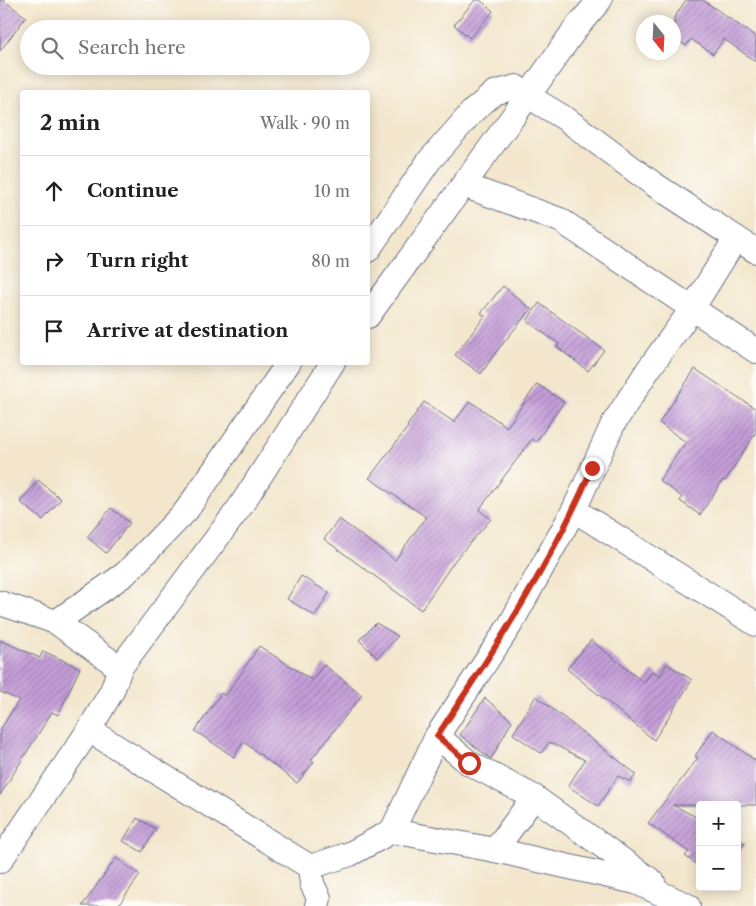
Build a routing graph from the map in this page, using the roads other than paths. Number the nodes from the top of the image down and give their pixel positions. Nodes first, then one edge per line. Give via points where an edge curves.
1 (600, 0) edge
2 (528, 96) junction
3 (463, 185) junction
4 (736, 238) junction
5 (370, 247) edge
6 (756, 251) edge
7 (692, 309) junction
8 (370, 313) edge
9 (756, 351) edge
10 (287, 365) edge
11 (331, 365) edge
12 (574, 510) junction
13 (0, 603) edge
14 (56, 622) junction
15 (756, 624) edge
16 (120, 668) junction
17 (89, 730) junction
18 (437, 736) junction
19 (534, 797) junction
20 (392, 831) junction
21 (495, 850) junction
22 (0, 861) edge
23 (310, 867) junction
24 (322, 903) edge
25 (684, 904) edge

1 - 2 street
2 - 3 street
2 - 4 street
2 - 5 street via 516,87 494,93 472,112 429,160
3 - 7 street via 560,220
3 - 8 street
4 - 6 street
4 - 7 street
7 - 9 street
7 - 12 street via 613,424
10 - 14 street via 186,511 125,574
11 - 16 street via 240,507
12 - 15 street
12 - 18 street via 510,625
13 - 14 street
14 - 16 street
16 - 17 street via 112,691
17 - 22 street
17 - 23 street
18 - 19 street via 469,763
18 - 20 street
19 - 21 street
19 - 25 street
20 - 21 street
20 - 23 street via 350,854
21 - 25 street via 636,882
23 - 24 street via 312,884

